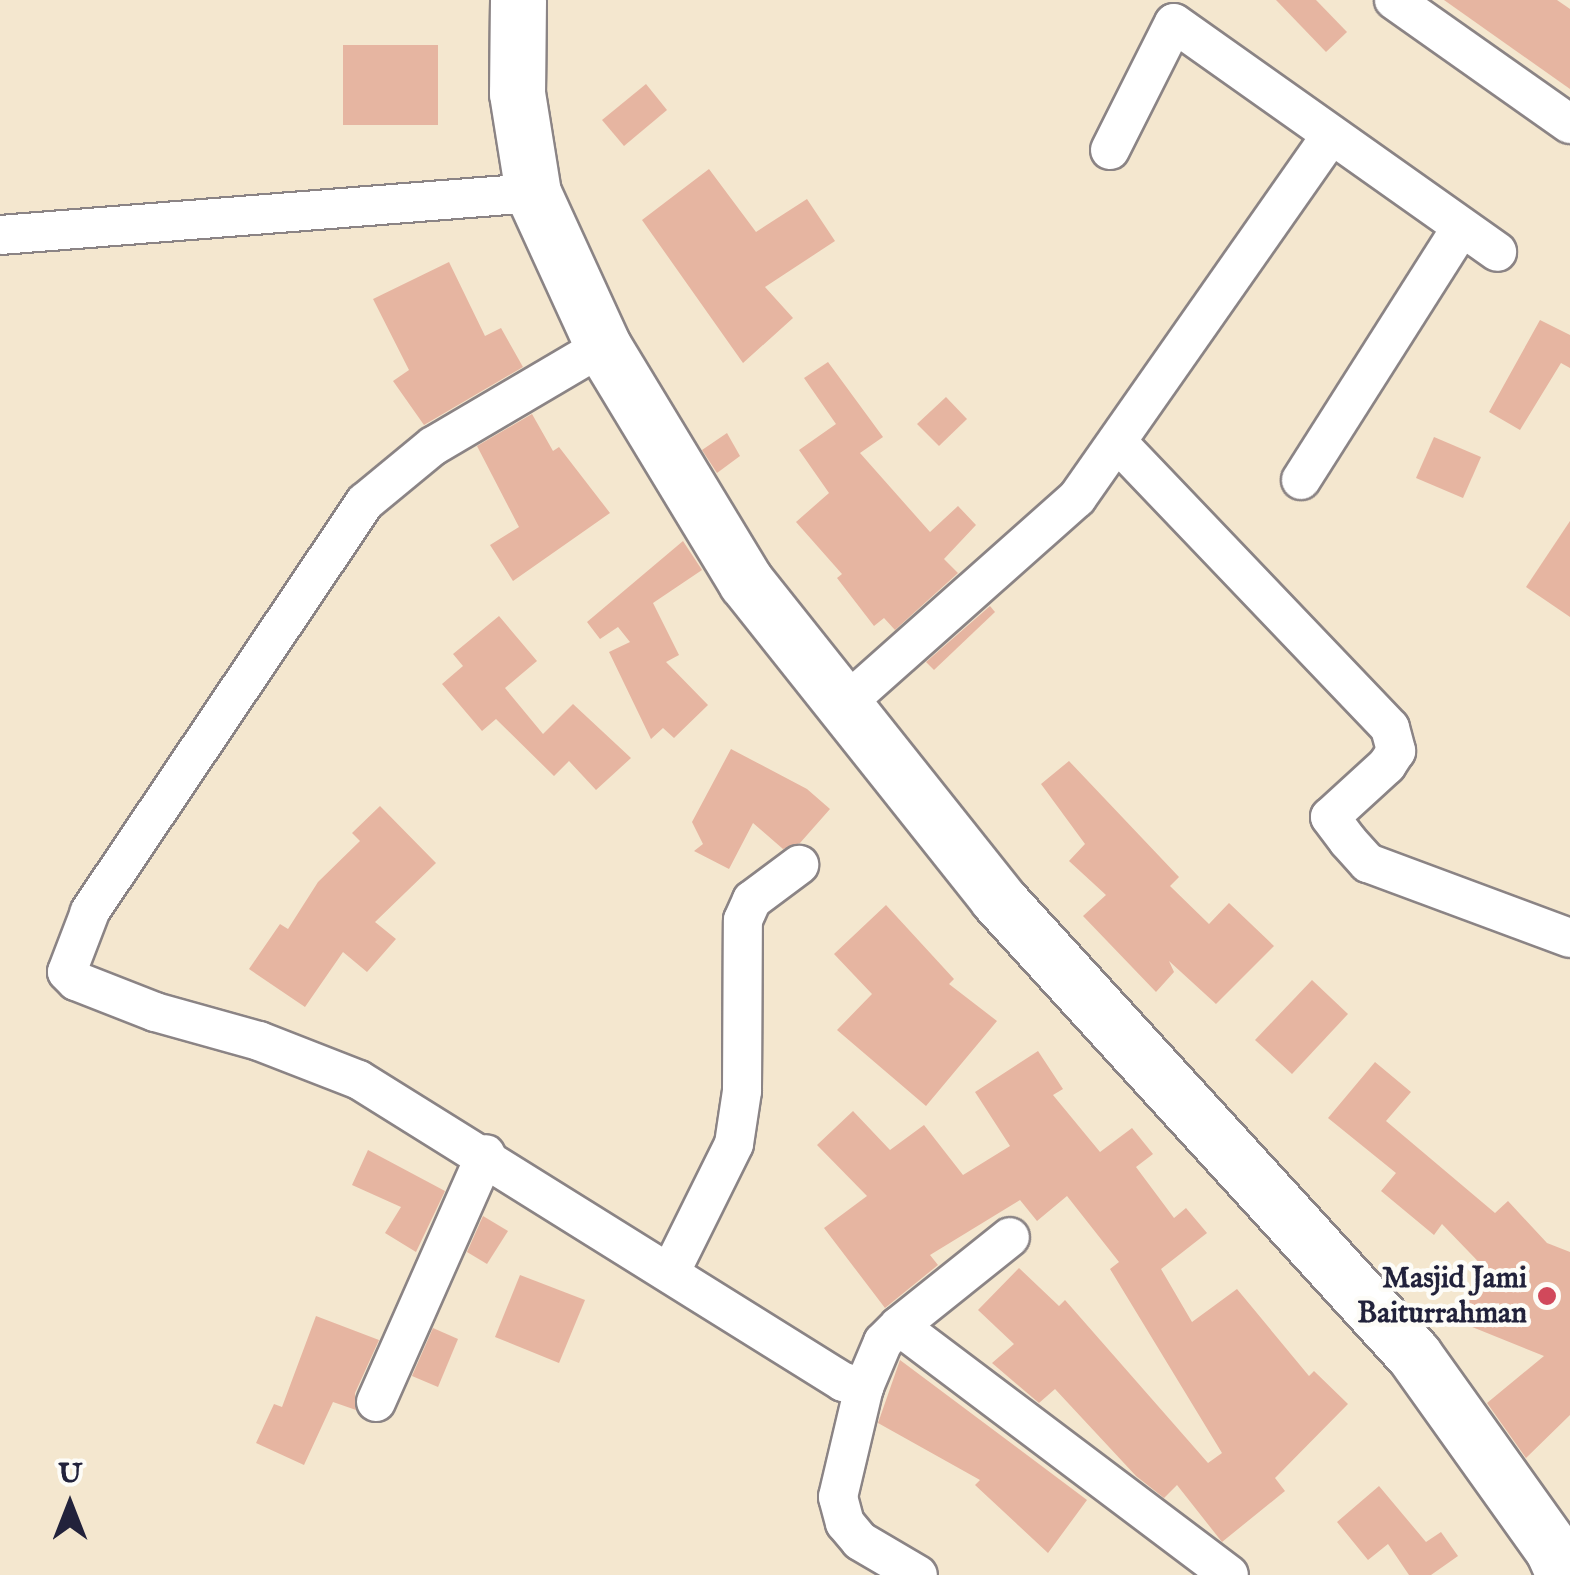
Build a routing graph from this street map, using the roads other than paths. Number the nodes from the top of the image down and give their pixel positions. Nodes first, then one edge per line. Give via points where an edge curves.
1 (518, 0) edge
2 (1402, 3) edge
3 (1570, 124) edge
4 (1328, 138) junction
5 (1110, 150) dead end
6 (534, 193) junction
7 (1461, 228) junction
8 (0, 235) edge
9 (1496, 252) dead end
10 (603, 346) junction
11 (1117, 442) junction
12 (1301, 480) dead end
13 (845, 704) junction
14 (798, 864) dead end
15 (1570, 938) edge
16 (486, 1154) junction
17 (1010, 1237) dead end
18 (670, 1273) junction
19 (899, 1326) junction
20 (864, 1387) junction
21 (376, 1402) dead end
22 (1549, 1567) edge
23 (918, 1575) edge
24 (1228, 1575) edge

1 - 6 main road via 517,94
2 - 3 street
4 - 5 street via 1174,23
4 - 7 street
4 - 11 street
6 - 8 street
6 - 10 main road
7 - 9 street
7 - 12 street
10 - 13 main road via 746,582
10 - 16 street via 448,437 366,502 183,768 65,962 76,982 359,1080
11 - 13 street via 1077,498
11 - 15 street via 1390,728 1396,751 1388,766 1330,817 1368,863
13 - 22 main road via 996,898 1414,1355
14 - 18 street via 752,900 742,920 742,1092 734,1144
16 - 18 street
16 - 21 street
17 - 19 street
18 - 20 street via 812,1367
19 - 20 street via 884,1342
19 - 24 street
20 - 23 street via 838,1498 845,1523 860,1541

